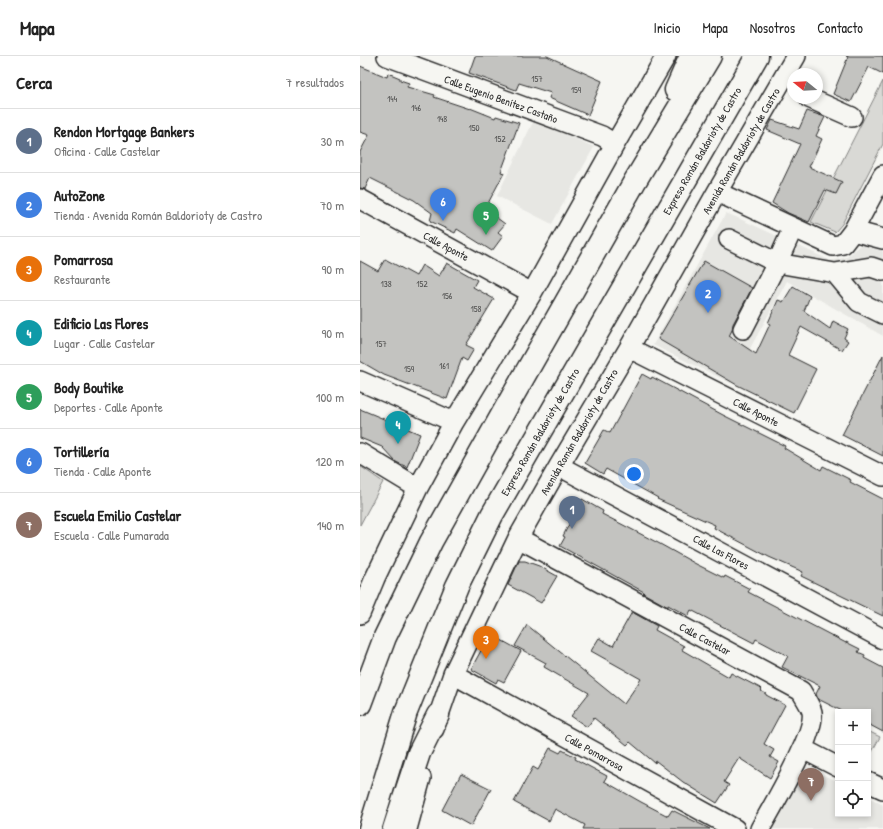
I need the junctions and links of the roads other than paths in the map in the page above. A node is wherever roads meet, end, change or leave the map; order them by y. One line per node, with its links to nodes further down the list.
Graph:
1 (387, 56): 10 (street, Calle Eugenio Benítez Castaño)
2 (666, 56): 10 (street)
3 (691, 56): 12 (highway)
4 (710, 56): 12 (highway)
5 (757, 56): 44 (highway, Expreso Román Baldorioty de Castro)
6 (796, 56): 7 (street, Avenida Román Baldorioty de Castro)
7 (786, 88): 13 (street, Avenida Román Baldorioty de Castro)
8 (823, 104): 9 (street)
9 (852, 117)
10 (615, 144): 22 (street)
11 (883, 175): 16 (street)
12 (635, 181): 33 (highway)
13 (717, 192): 15 (street); 25 (street, Avenida Román Baldorioty de Castro)
14 (360, 199): 22 (street, Calle Aponte)
15 (793, 228): 16 (street); 19 (street)
16 (853, 231): 18 (street)
17 (729, 239): 19 (street)
18 (883, 239)
19 (777, 263): 21 (street); 24 (street)
20 (883, 271): 21 (street)
21 (835, 273): 23 (street)
22 (532, 292): 27 (street)
23 (883, 314)
24 (743, 329)
25 (629, 348): 29 (street, Avenida Román Baldorioty de Castro); 30 (street, Calle Aponte)
26 (360, 381): 27 (street)
27 (454, 422): 31 (street)
28 (360, 454): 31 (street)
29 (559, 466): 32 (street, Avenida Román Baldorioty de Castro); 35 (street, Calle Las Flores)
30 (883, 476)
31 (418, 488): 34 (street)
32 (518, 538): 37 (street, Avenida Román Baldorioty de Castro); 40 (street, Calle Castelar)
33 (399, 608): 36 (highway); 38 (highway)
34 (360, 614)
35 (883, 639)
36 (360, 668)
37 (453, 674): 39 (street, Avenida Román Baldorioty de Castro); 47 (street, Calle Pomarrosa)
38 (360, 704)
39 (438, 715): 45 (highway); 46 (street, Avenida Román Baldorioty de Castro)
40 (802, 749): 41 (street); 48 (street, Calle Castelar)
41 (835, 766)
42 (871, 783): 43 (street)
43 (883, 789)
44 (370, 829)
45 (394, 829)
46 (407, 829)
47 (735, 829)
48 (760, 829)

